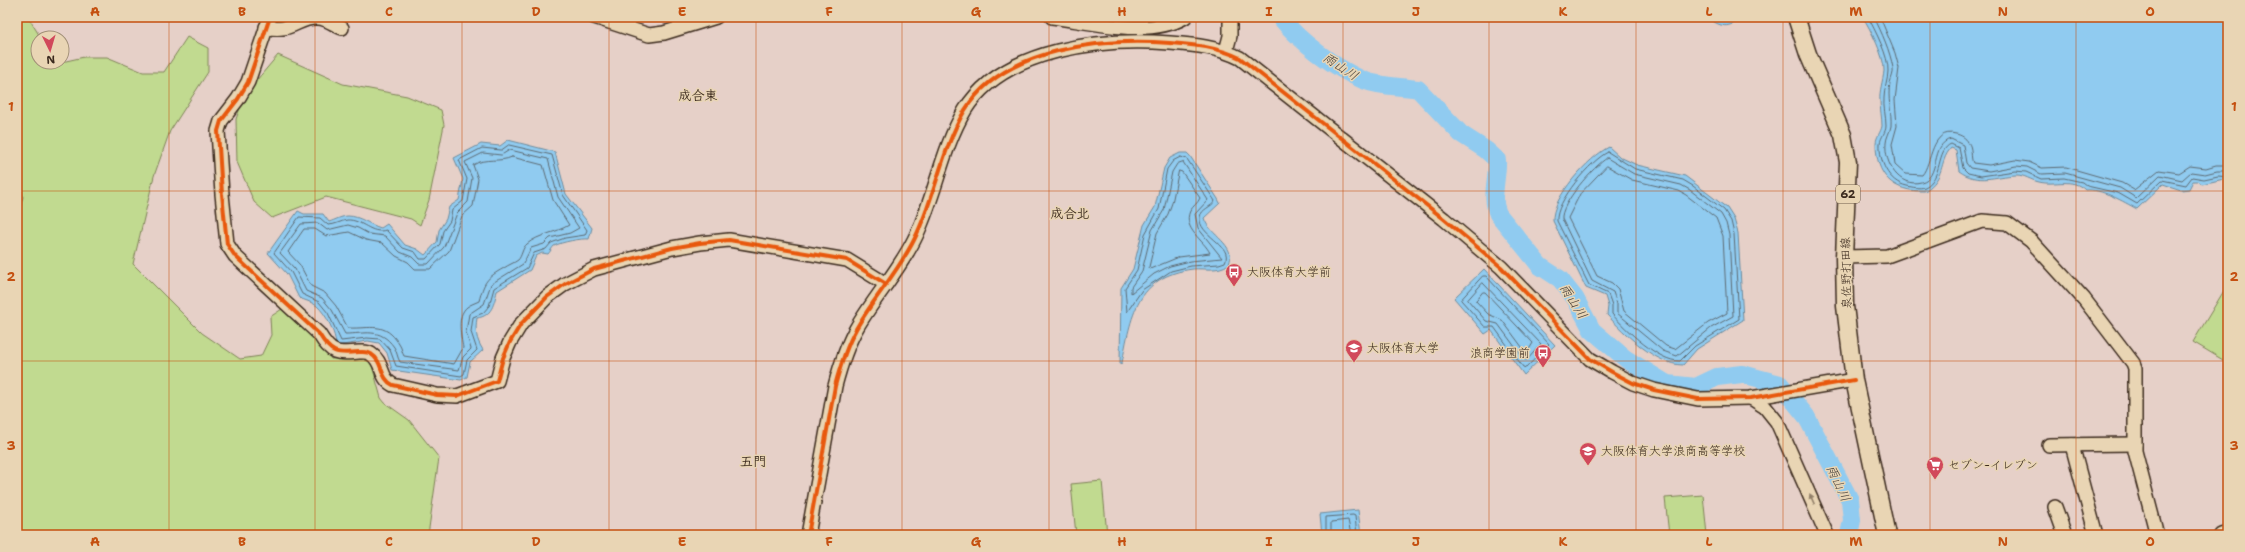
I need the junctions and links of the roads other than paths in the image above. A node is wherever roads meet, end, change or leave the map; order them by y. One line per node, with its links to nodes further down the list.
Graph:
1 (594, 17): 2 (street)
2 (716, 17)
3 (1052, 17): 4 (street)
4 (1185, 17)
5 (1230, 17): 9 (street)
6 (1796, 17): 10 (main road, 泉佐野打田線 / 62)
7 (268, 22): 8 (street); 11 (street)
8 (342, 28)
9 (1226, 51): 11 (street); 13 (street)
10 (1844, 257): 12 (main road, 泉佐野打田線 / 62); 14 (street)
11 (886, 284): 19 (street)
12 (1854, 380): 13 (street); 21 (main road, 泉佐野打田線 / 62)
13 (1751, 398): 20 (street, one-way to 13)
14 (2135, 444): 16 (street); 24 (street)
15 (2049, 445): 16 (street)
16 (2072, 446): 23 (street)
17 (2055, 507): 22 (street)
18 (2228, 533): 25 (street)
19 (808, 535)
20 (1828, 535)
21 (1888, 535)
22 (2065, 535)
23 (2096, 535)
24 (2157, 535)
25 (2221, 535)

